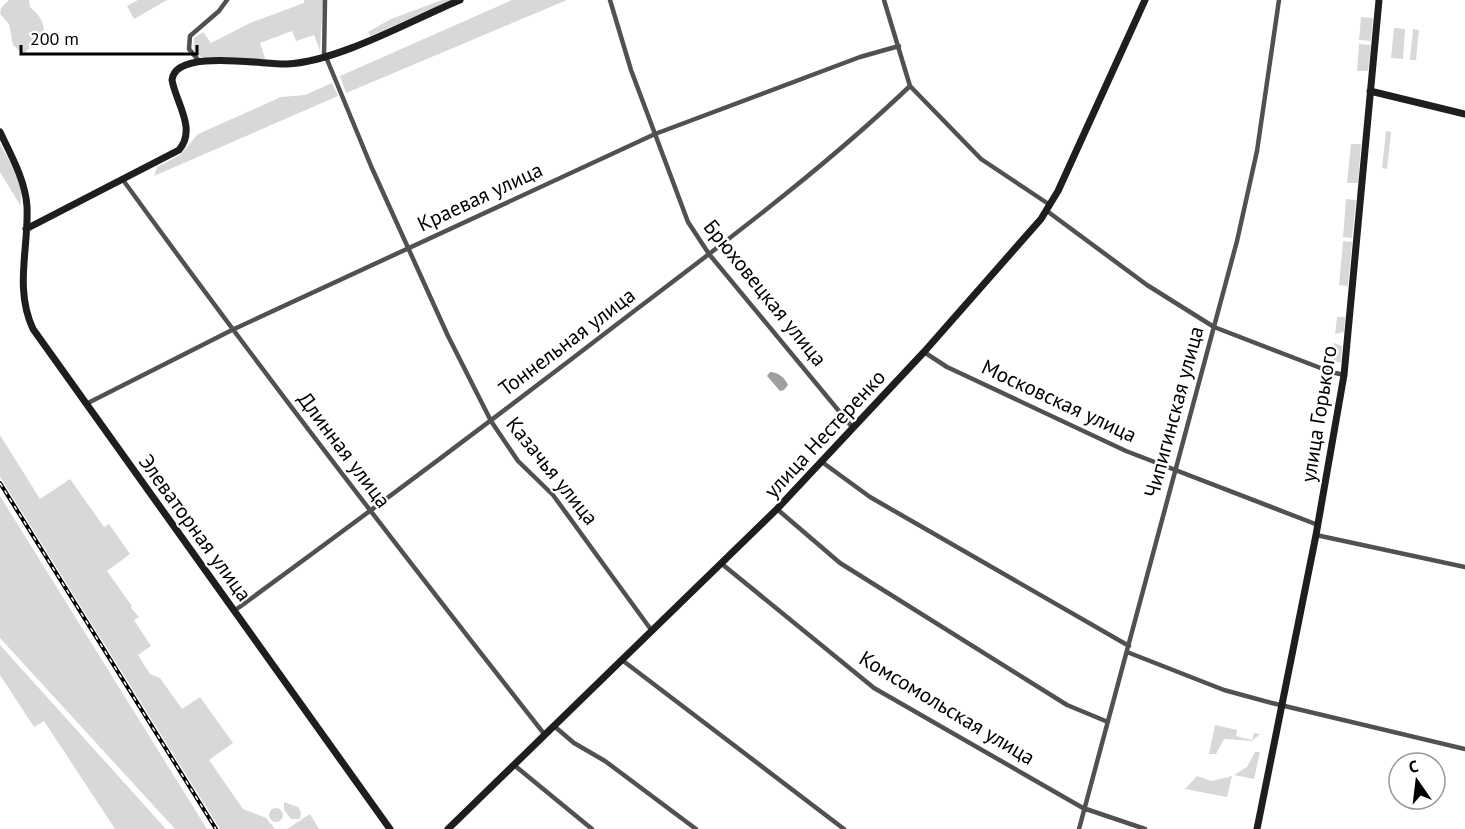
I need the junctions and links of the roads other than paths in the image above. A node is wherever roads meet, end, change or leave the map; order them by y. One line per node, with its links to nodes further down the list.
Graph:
1 (227, 0): 11 (street)
2 (325, 0): 10 (street)
3 (460, 0): 10 (street)
4 (610, 0): 16 (street, Брюховецкая улица)
5 (884, 0): 9 (street)
6 (1145, 0): 18 (street, улица Нестеренко)
7 (1279, 0): 22 (street, Чипигинская улица)
8 (1379, 0): 13 (street, улица Горького)
9 (899, 46): 12 (street); 16 (street, Краевая улица)
10 (325, 58): 11 (street); 20 (street, Казачья улица)
11 (199, 61): 17 (street)
12 (910, 86): 18 (street); 21 (street, Тоннельная улица)
13 (1370, 91): 14 (street); 25 (street, улица Горького)
14 (1465, 114)
15 (0, 132): 19 (street, Элеваторная улица)
16 (655, 134): 20 (street, Краевая улица); 21 (street, Брюховецкая улица)
17 (123, 180): 19 (street); 23 (street, Длинная улица)
18 (1048, 208): 22 (street); 24 (street, улица Нестеренко)
19 (26, 229): 26 (street, Элеваторная улица)
20 (408, 248): 23 (street, Краевая улица); 27 (street, Казачья улица)
21 (709, 254): 27 (street, Тоннельная улица); 28 (street, Брюховецкая улица)
22 (1214, 327): 25 (street); 30 (street, Чипигинская улица)
23 (232, 330): 26 (street, Краевая улица); 32 (street, Длинная улица)
24 (924, 352): 28 (street, улица Нестеренко); 30 (street, Московская улица)
25 (1344, 375): 33 (street, улица Горького)
26 (86, 404): 37 (street, Элеваторная улица)
27 (491, 421): 32 (street, Тоннельная улица); 38 (street, Казачья улица)
28 (853, 428): 29 (street, улица Нестеренко)
29 (822, 462): 31 (street, улица Нестеренко); 39 (street)
30 (1174, 471): 33 (street, Московская улица); 39 (street, Чипигинская улица)
31 (777, 509): 35 (street, улица Нестеренко); 42 (street)
32 (370, 512): 37 (street, Тоннельная улица); 44 (street, Длинная улица)
33 (1318, 525): 34 (street, улица Горького)
34 (1316, 535): 36 (street); 41 (street, улица Горького)
35 (722, 564): 38 (street, улица Нестеренко); 47 (street, Комсомольская улица)
36 (1465, 567)
37 (234, 611): 48 (street, Элеваторная улица)
38 (652, 631): 40 (street, улица Нестеренко)
39 (1128, 649): 41 (street); 42 (street, Чипигинская улица)
40 (622, 660): 43 (street, улица Нестеренко); 52 (street)
41 (1281, 706): 45 (street); 55 (street, улица Горького)
42 (1108, 722): 47 (street, Чипигинская улица)
43 (554, 726): 44 (street, улица Нестеренко); 51 (street)
44 (545, 735): 46 (street, улица Нестеренко)
45 (1465, 749)
46 (514, 765): 49 (street, улица Нестеренко); 50 (street)
47 (1083, 808): 53 (street, Чипигинская улица); 54 (street, Комсомольская улица)
48 (390, 829)
49 (448, 829)
50 (592, 829)
51 (696, 829)
52 (844, 829)
53 (1078, 829)
54 (1145, 829)
55 (1257, 829)

